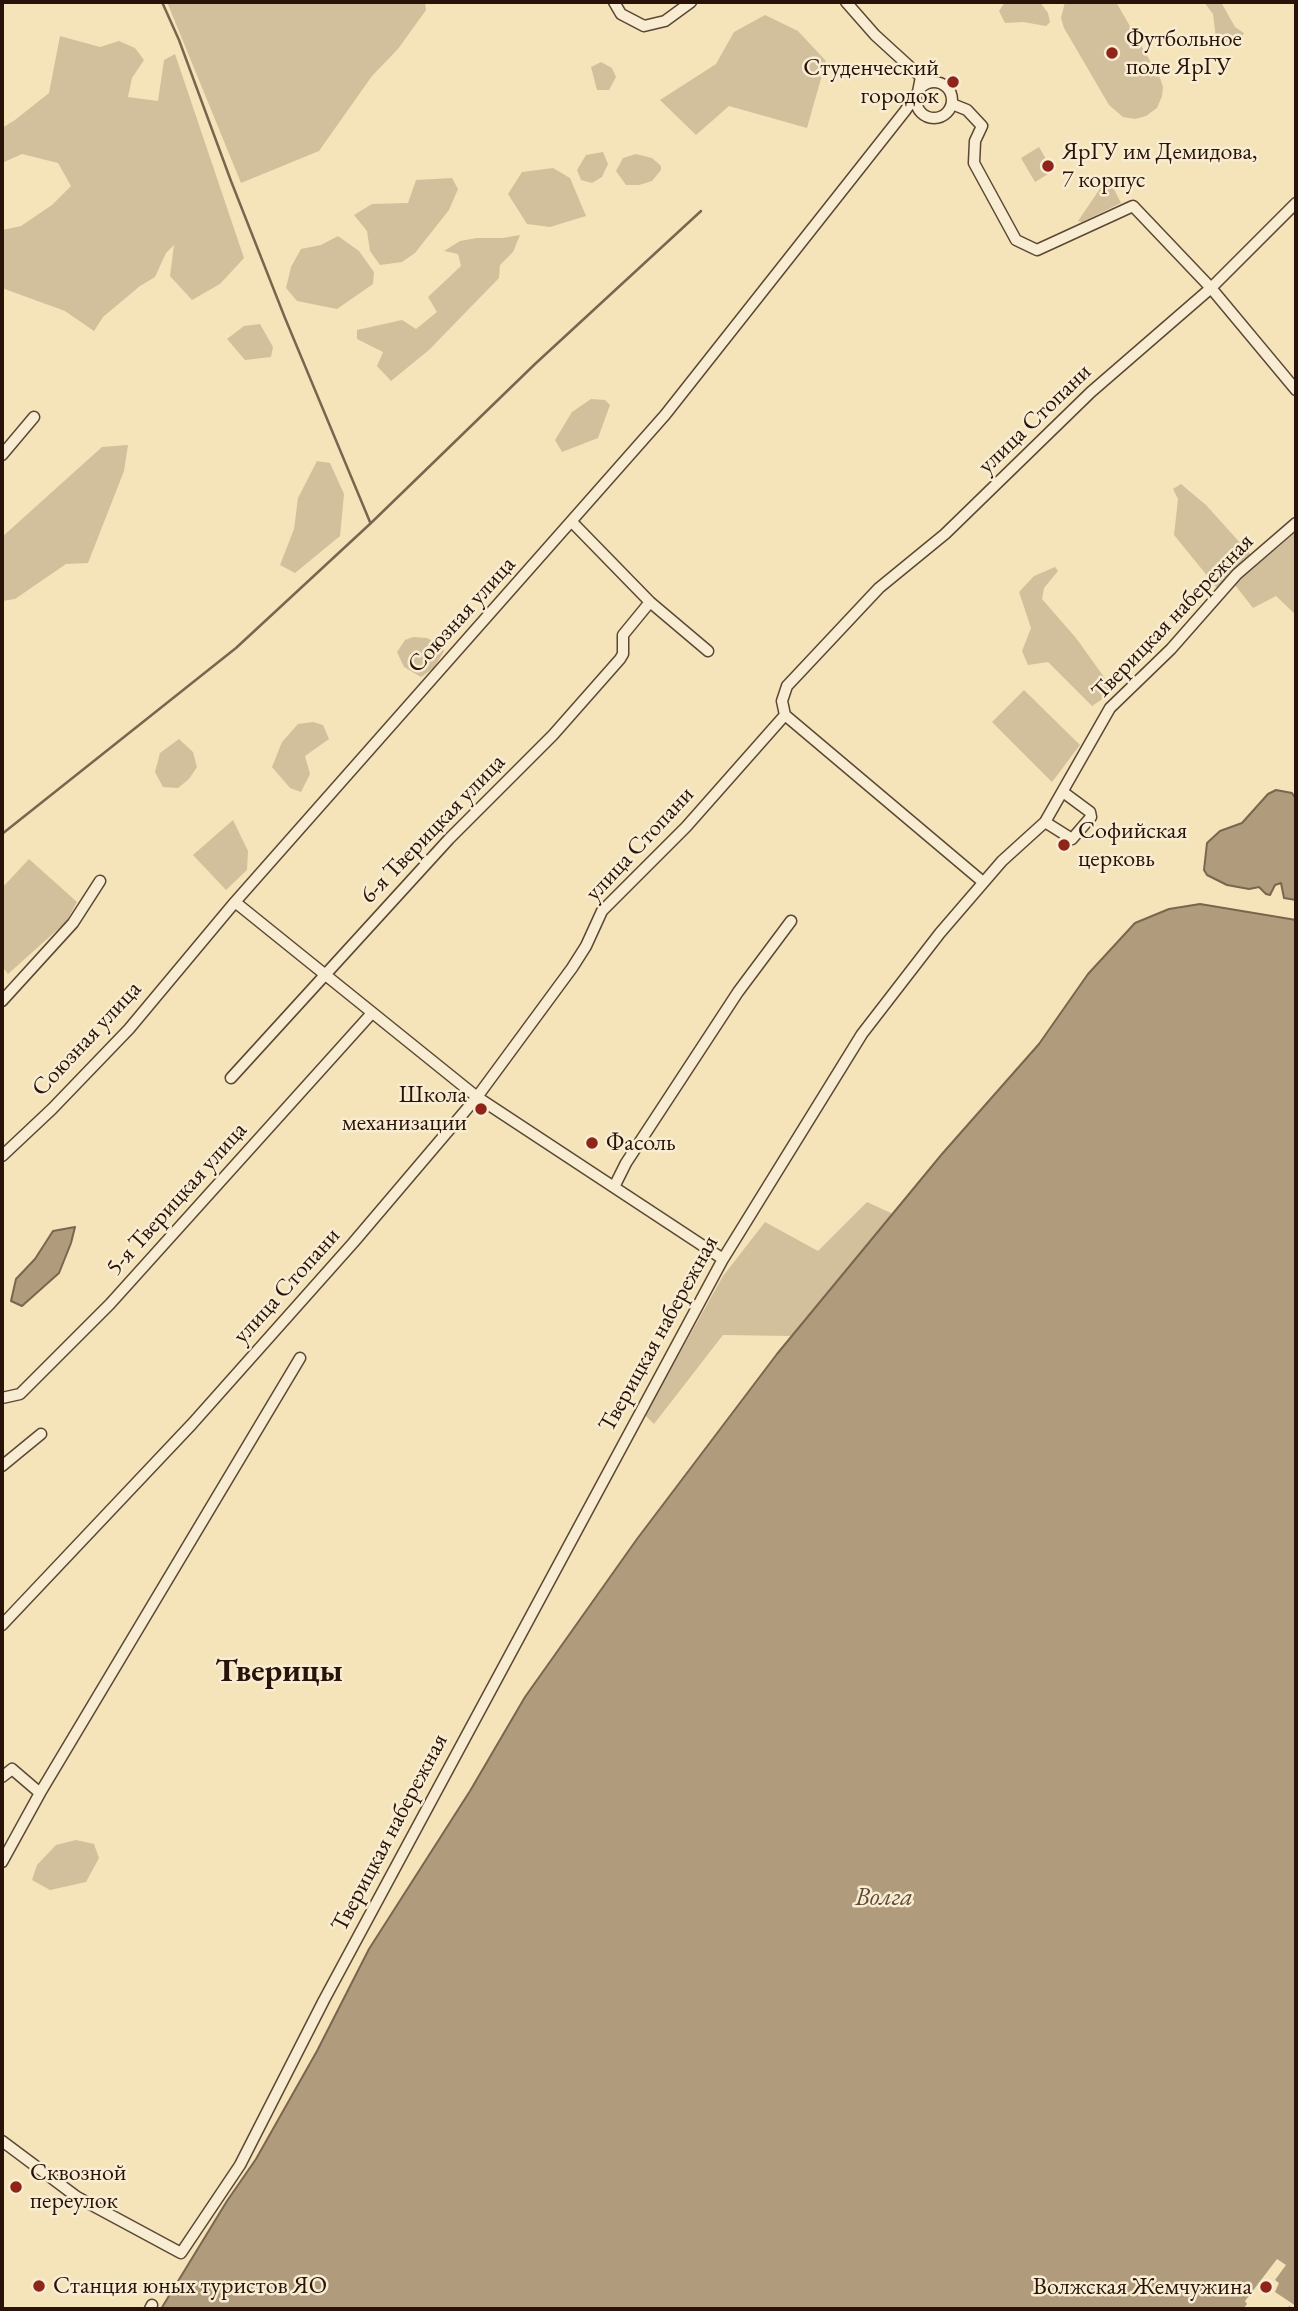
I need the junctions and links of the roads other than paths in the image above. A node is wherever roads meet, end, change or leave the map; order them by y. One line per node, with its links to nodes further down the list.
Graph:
1 (614, 2): 2 (street)
2 (691, 2)
3 (846, 2): 4 (street)
4 (926, 79): 5 (street, Союзная улица); 6 (street)
5 (918, 92): 6 (street); 12 (street, Союзная улица)
6 (952, 103): 8 (street)
7 (1296, 203): 8 (street, улица Стопани)
8 (1210, 288): 9 (street); 16 (street, улица Стопани)
9 (1296, 390)
10 (34, 416): 11 (street)
11 (2, 454)
12 (572, 522): 14 (street); 21 (street, Союзная улица)
13 (1296, 523): 17 (street, Тверицкая набережная)
14 (650, 602): 15 (street); 23 (street, 6-я Тверицкая улица)
15 (708, 652)
16 (785, 715): 20 (street); 27 (street, улица Стопани)
17 (1063, 792): 18 (street, Тверицкая набережная); 18 (street)
18 (1045, 822): 20 (street, Тверицкая набережная)
19 (100, 881): 24 (street)
20 (984, 882): 30 (street, Тверицкая набережная)
21 (235, 902): 23 (street); 28 (street, Союзная улица)
22 (791, 921): 29 (street)
23 (324, 975): 25 (street); 26 (street, 6-я Тверицкая улица)
24 (2, 1001)
25 (372, 1013): 27 (street); 32 (street, 5-я Тверицкая улица)
26 (231, 1079)
27 (477, 1097): 29 (street); 35 (street, улица Стопани)
28 (2, 1156)
29 (614, 1187): 30 (street)
30 (723, 1259): 39 (street, Тверицкая набережная)
31 (300, 1358): 37 (street)
32 (2, 1398)
33 (41, 1434): 34 (street)
34 (2, 1466)
35 (2, 1625)
36 (2, 1777): 37 (street)
37 (40, 1793): 38 (street)
38 (2, 1862)
39 (2, 2141)

